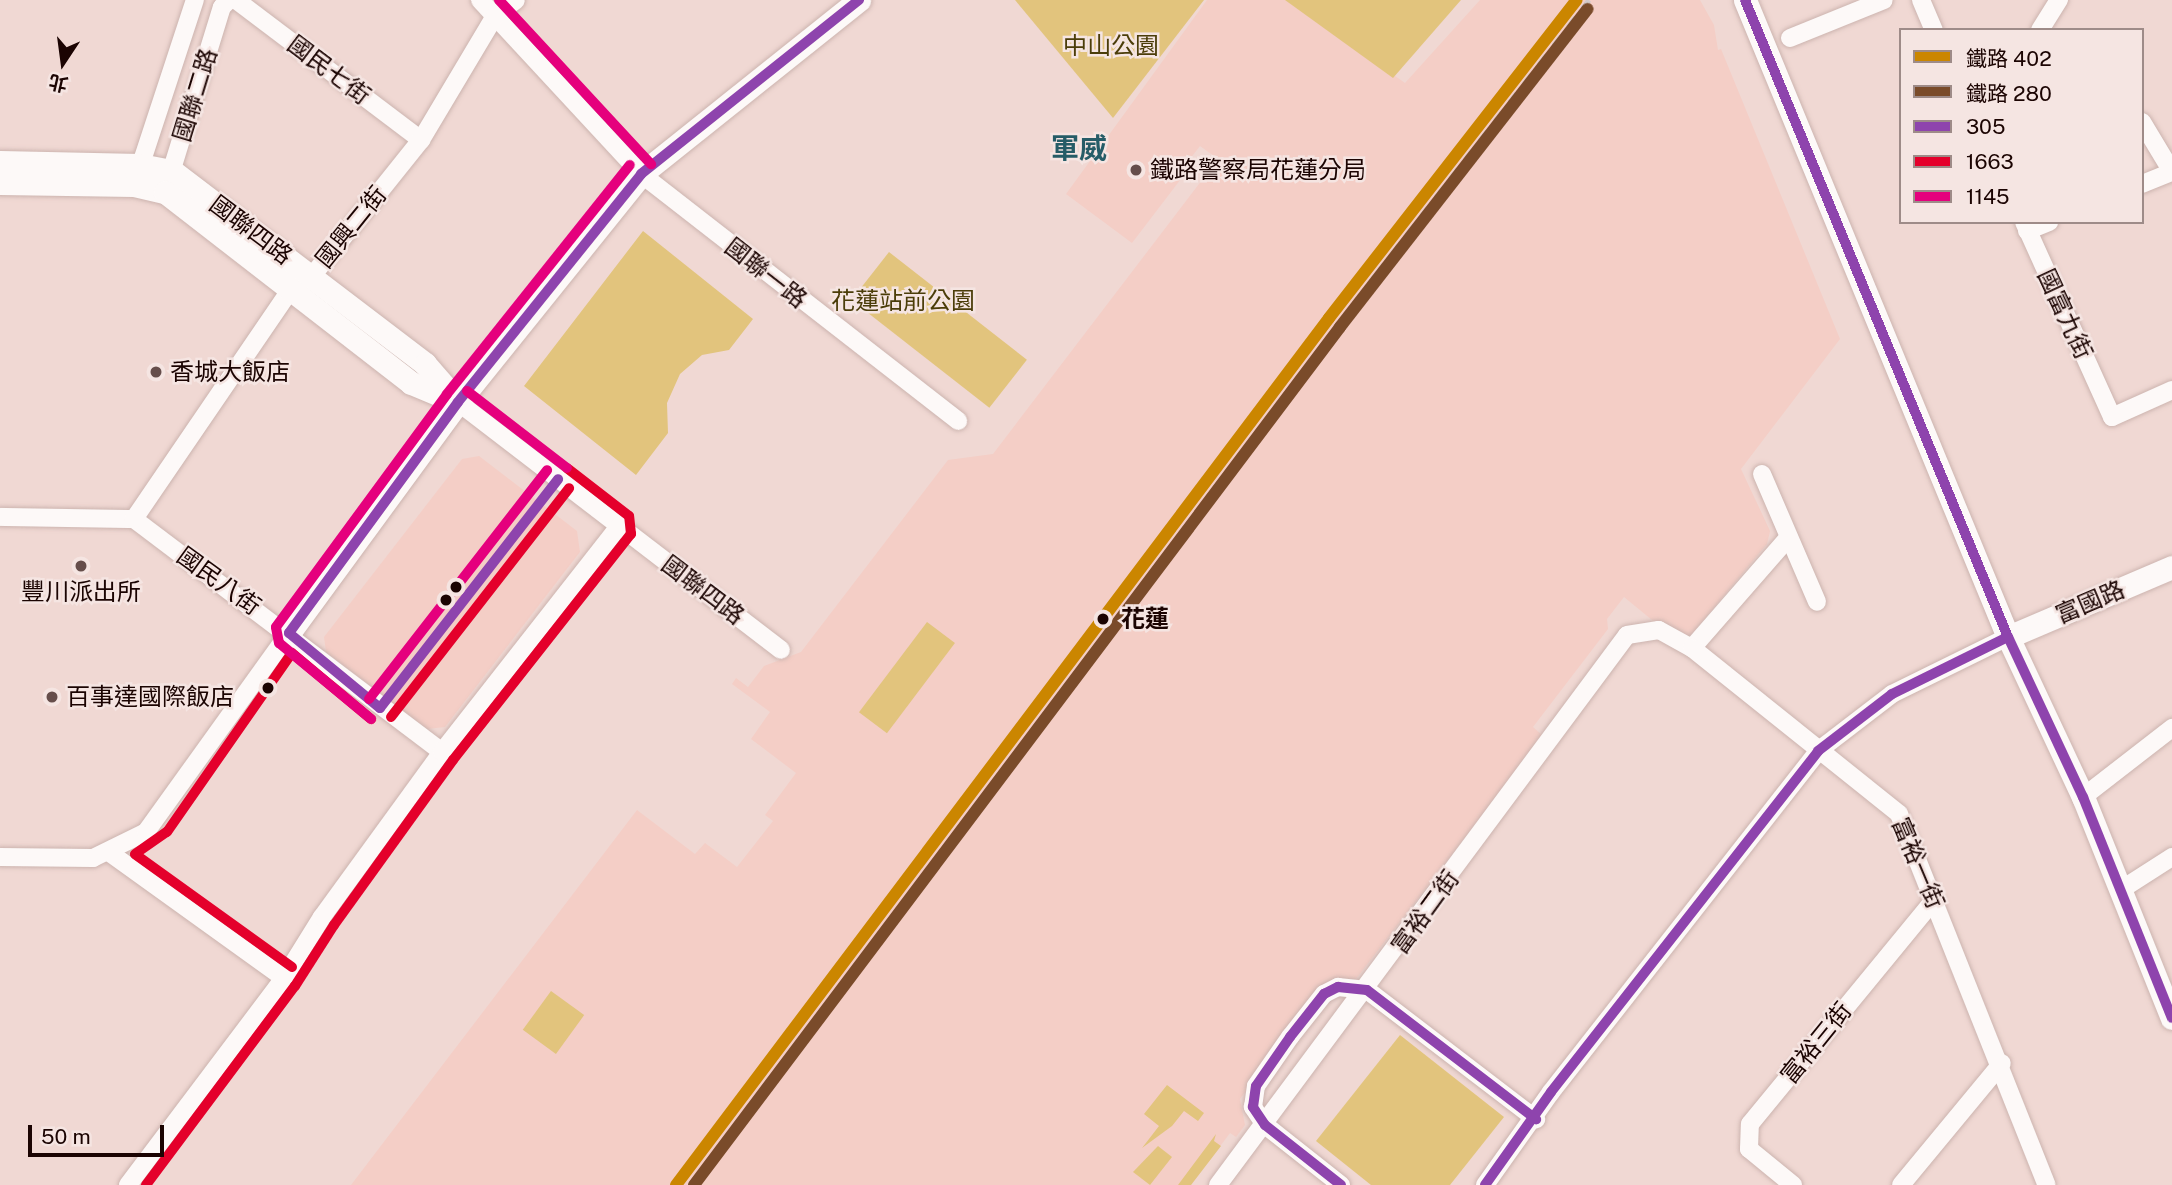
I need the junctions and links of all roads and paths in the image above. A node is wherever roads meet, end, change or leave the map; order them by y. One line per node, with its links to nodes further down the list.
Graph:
1 (194, 0): 20 (street, 國聯二路)
2 (229, 0): 21 (street, 國聯二路)
3 (236, 0): 16 (street, 國民七街)
4 (480, 0): 11 (street, 國聯一路)
5 (516, 0): 11 (street, 國興二街)
6 (859, 0): 19 (street)
7 (1745, 0): 39 (street)
8 (1884, 0): 14 (street)
9 (1921, 0): 12 (street)
10 (2059, 0): 13 (street)
11 (495, 16): 16 (street, 國興二街); 19 (street, 國聯一路)
12 (1933, 28)
13 (2041, 28)
14 (1790, 38)
15 (2144, 125): 18 (street)
16 (421, 140): 25 (street, 國興二街)
17 (0, 162): 20 (street, 國聯四路)
18 (2172, 172): 23 (street)
19 (641, 174): 28 (street); 29 (street, 國聯一路)
20 (137, 175): 21 (street, 國聯四路); 22 (street, 國聯四路)
21 (168, 182): 25 (street, 國聯四路); 26 (street, 國聯四路)
22 (0, 183)
23 (2144, 183)
24 (2025, 227): 27 (street, 國富九街)
25 (312, 276): 26 (street, 國興二街); 28 (street, 國聯四路)
26 (291, 289): 28 (street, 國聯四路); 32 (street, 國興二街)
27 (2172, 390)
28 (458, 402): 33 (street, 國聯四路); 37 (street)
29 (958, 421)
30 (1762, 474): 34 (street)
31 (0, 517): 32 (street)
32 (134, 519): 37 (street, 國民八街)
33 (619, 526): 41 (street, 國聯四路); 44 (street)
34 (1789, 537): 36 (street); 40 (street)
35 (2172, 567): 39 (street, 富國路)
36 (1817, 602)
37 (289, 633): 44 (street, 國民八街); 46 (street)
38 (1627, 635): 40 (street, 富裕一街); 52 (street, 富裕二街)
39 (2008, 636): 43 (street); 45 (street)
40 (1692, 648): 43 (street, 富裕一街)
41 (781, 650)
42 (2172, 729): 45 (street)
43 (1818, 751): 50 (street, 富裕一街); 55 (street)
44 (442, 752): 51 (street)
45 (2083, 797): 49 (street)
46 (110, 853): 47 (street); 51 (street)
47 (0, 857)
48 (2172, 857): 49 (street)
49 (2119, 891): 53 (street)
50 (1935, 900): 54 (street, 富裕一街); 61 (street, 富裕三街)
51 (284, 978): 57 (street)
52 (1367, 990): 55 (street); 56 (street, 富裕二街); 56 (street)
53 (2172, 1018)
54 (2002, 1063): 62 (street); 63 (street, 富裕一街)
55 (1536, 1119): 60 (street)
56 (1265, 1125): 58 (street, 富裕二街); 59 (street)
57 (128, 1185)
58 (1218, 1185)
59 (1341, 1185)
60 (1485, 1185)
61 (1793, 1185)
62 (1901, 1185)
63 (2047, 1185)

